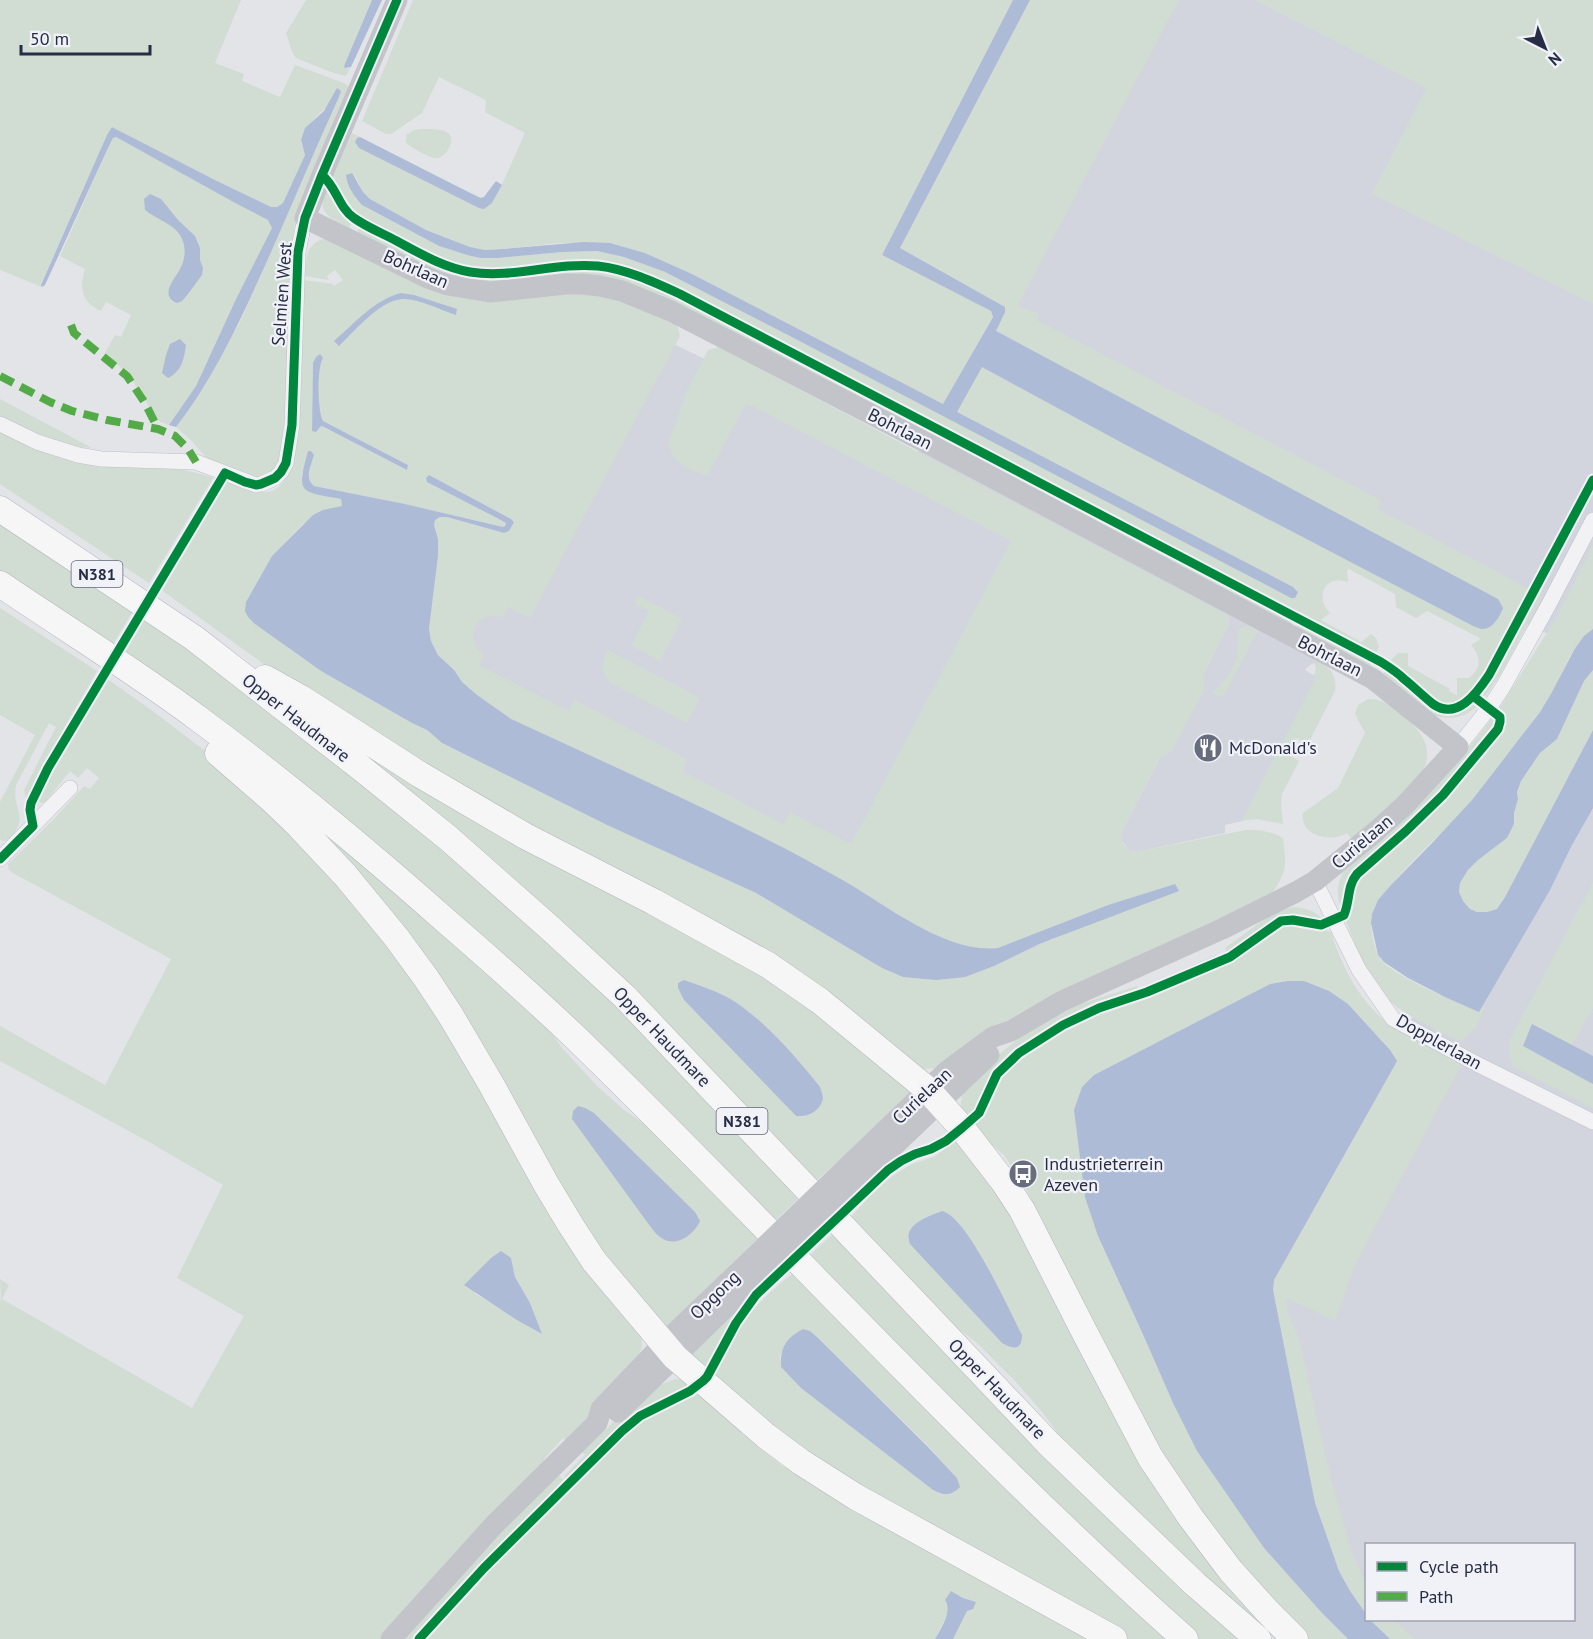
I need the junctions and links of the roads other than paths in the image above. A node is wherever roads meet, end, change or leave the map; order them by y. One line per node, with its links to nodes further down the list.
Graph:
1 (397, 0): 2 (main road, Selmien West)
2 (305, 218): 3 (street, Selmien West); 9 (main road, Bohrlaan)
3 (0, 424)
4 (0, 509): 7 (highway, Opper Haudmare / N381)
5 (1593, 520): 9 (street, Curielaan)
6 (0, 584): 8 (highway)
7 (194, 638): 13 (highway, N381); 20 (highway, Opper Haudmare / N381)
8 (140, 678): 16 (highway); 19 (highway)
9 (1458, 747): 12 (main road, Curielaan)
10 (70, 788): 11 (street)
11 (0, 859)
12 (1315, 881): 13 (main road, Curielaan); 14 (street, Dopplerlaan)
13 (933, 1095): 15 (main road, Curielaan); 21 (highway, N381)
14 (1593, 1122)
15 (847, 1179): 16 (main road, Opgong, bridge)
16 (669, 1350): 17 (main road, Opgong); 18 (highway)
17 (391, 1639)
18 (1114, 1639)
19 (1185, 1639)
20 (1258, 1639)
21 (1295, 1639)

